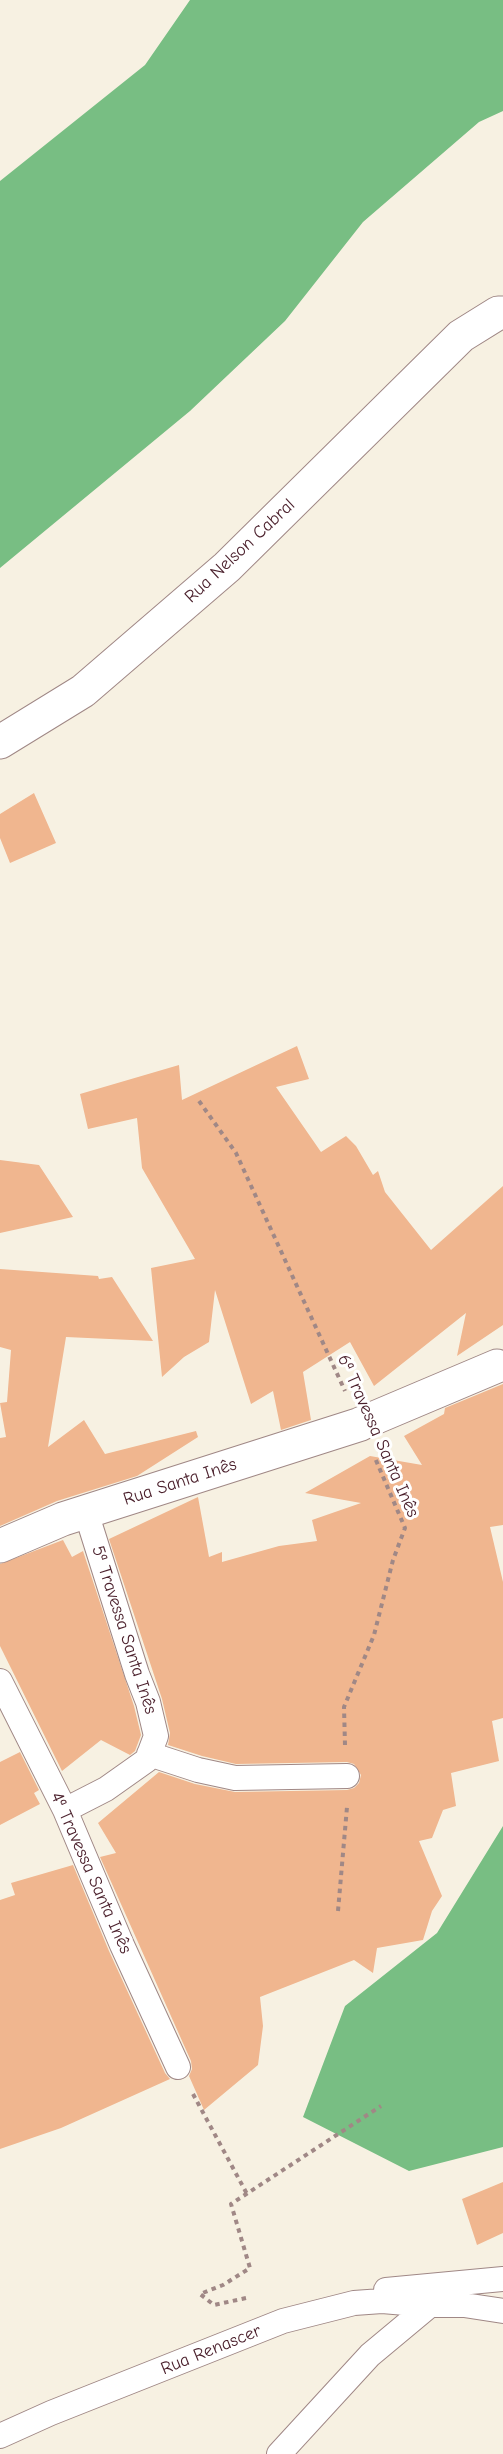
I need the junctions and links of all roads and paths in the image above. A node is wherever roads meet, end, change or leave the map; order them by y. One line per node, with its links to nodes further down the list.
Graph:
1 (503, 313): 2 (street, Rua Nelson Cabral)
2 (0, 742)
3 (199, 1101): 5 (path, 6ª Travessa Santa Inês)
4 (500, 1366): 5 (street, Rua Santa Inês)
5 (361, 1424): 6 (street, Rua Santa Inês); 10 (path, 6ª Travessa Santa Inês)
6 (86, 1512): 7 (street, Rua Santa Inês); 9 (lane, 5ª Travessa Santa Inês)
7 (0, 1546)
8 (0, 1680): 11 (lane, 4ª Travessa Santa Inês)
9 (149, 1754): 10 (lane); 11 (lane)
10 (347, 1776): 12 (path, 6ª Travessa Santa Inês)
11 (65, 1810): 13 (lane, 4ª Travessa Santa Inês)
12 (338, 1911)
13 (178, 2067): 15 (path)
14 (381, 2106): 15 (path)
15 (247, 2194): 17 (path)
16 (503, 2279): 20 (lane)
17 (256, 2296)
18 (430, 2305): 19 (lane, Rua Renascer); 20 (lane, Rua Renascer); 22 (lane)
19 (503, 2311)
20 (304, 2315): 21 (lane, Rua Renascer)
21 (0, 2436)
22 (279, 2454)

